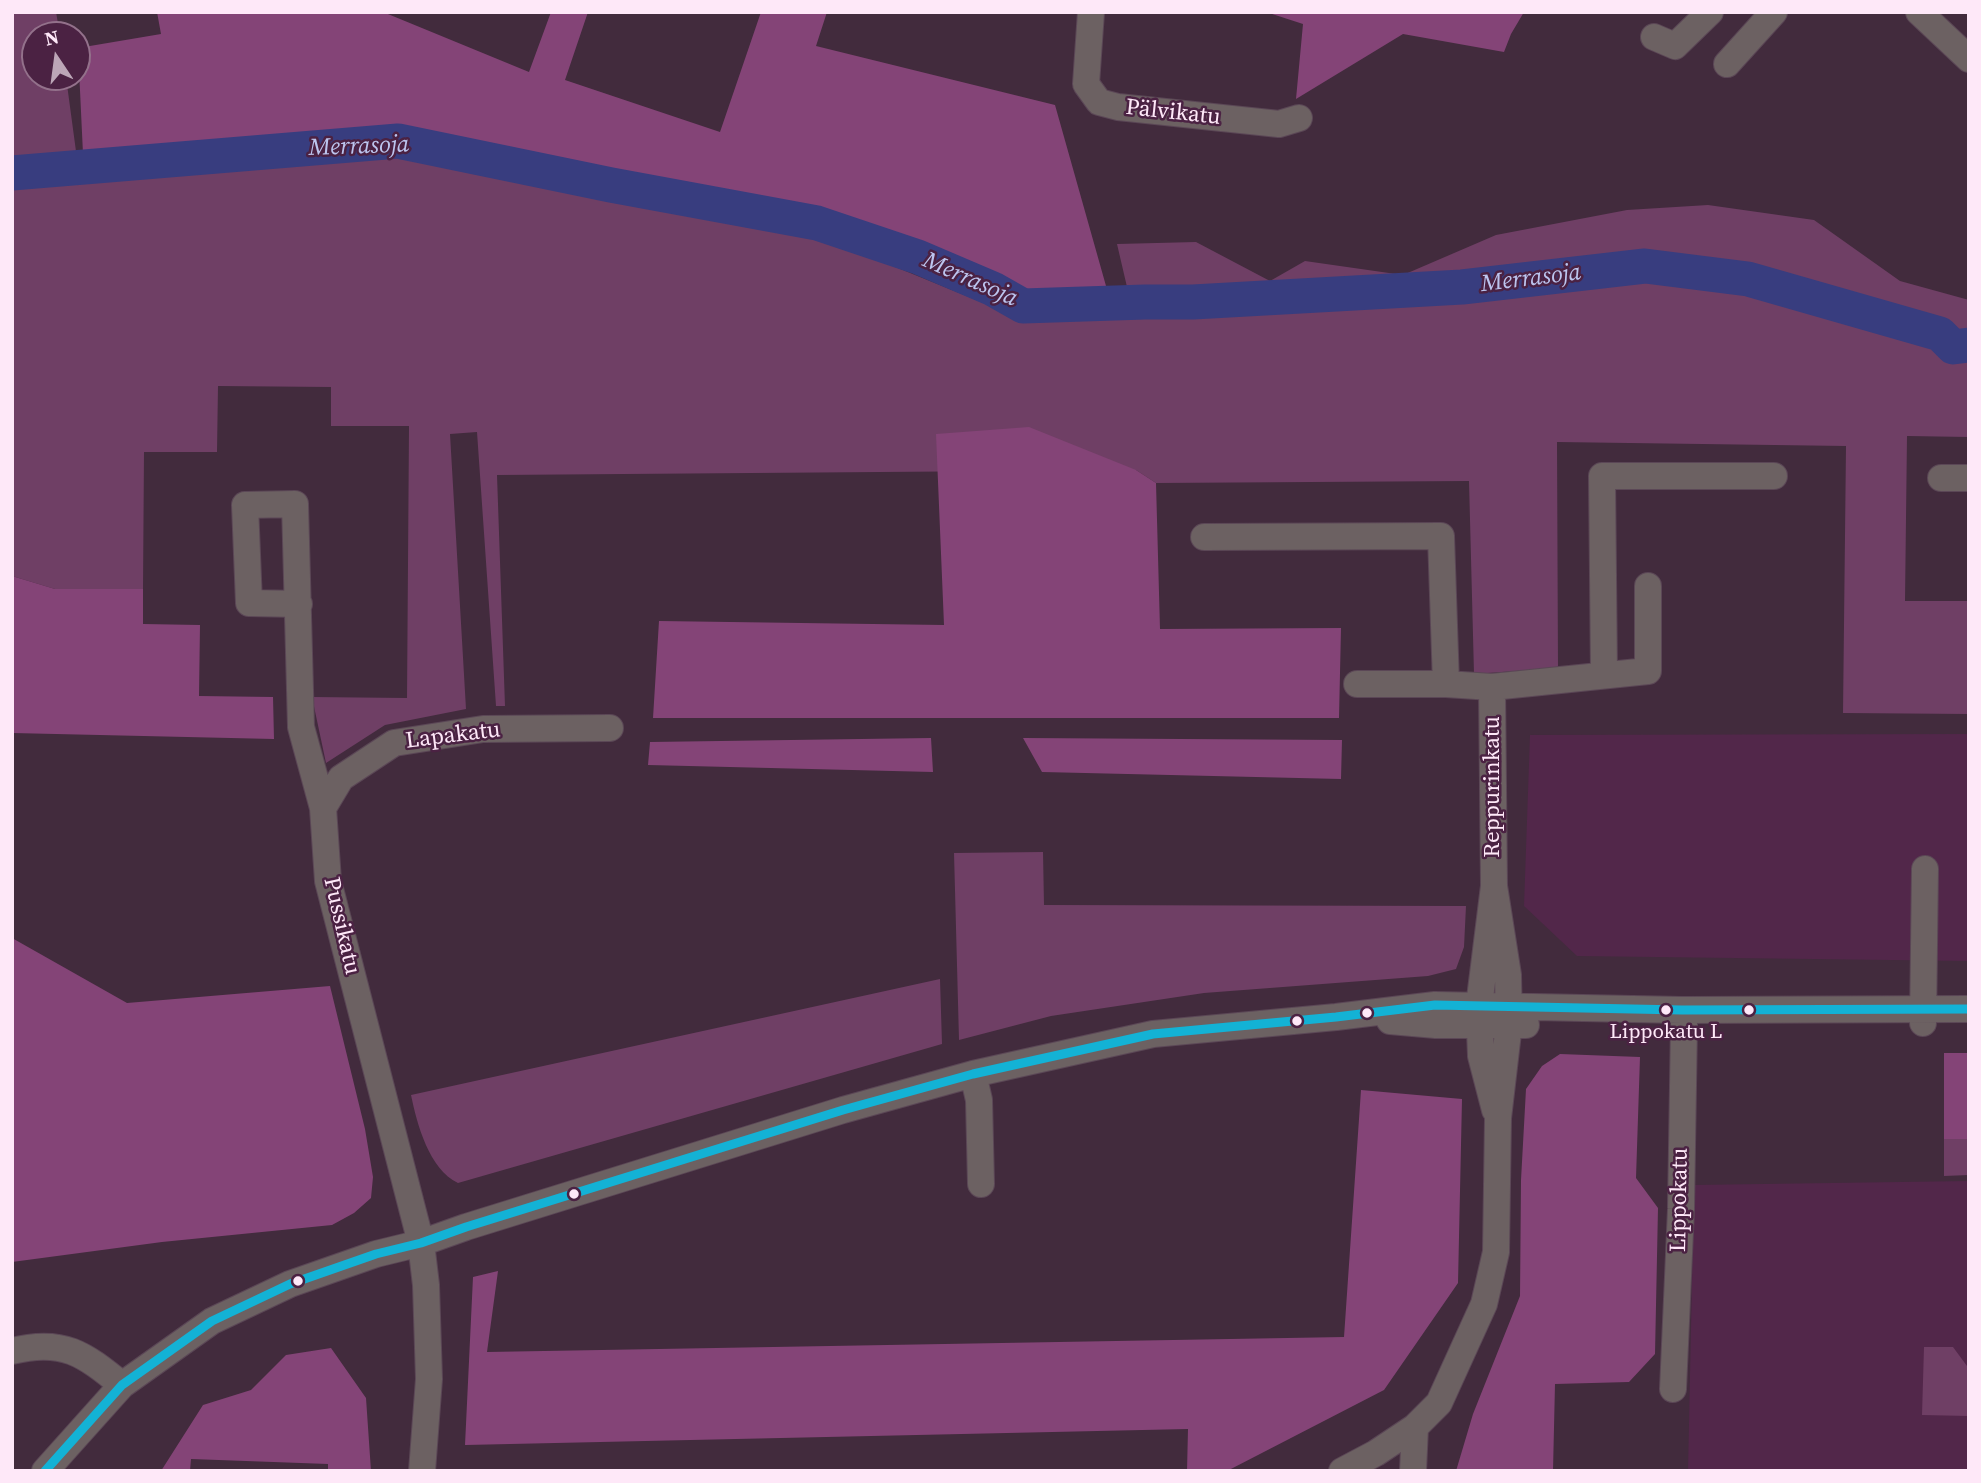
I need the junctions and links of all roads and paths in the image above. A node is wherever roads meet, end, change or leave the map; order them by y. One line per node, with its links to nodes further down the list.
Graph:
1 (1091, 12): 8 (street, Pälvikatu)
2 (1710, 12): 5 (street)
3 (1774, 12): 7 (street)
4 (1919, 12): 6 (street)
5 (1654, 37)
6 (1969, 59)
7 (1727, 64)
8 (1299, 118)
9 (1774, 476): 15 (street)
10 (1941, 478): 11 (street)
11 (1969, 478)
12 (1203, 537): 17 (street)
13 (1648, 586): 15 (street)
14 (299, 604): 20 (street, Pussikatu)
15 (1604, 675): 18 (street)
16 (1357, 684): 17 (street)
17 (1446, 684): 18 (street)
18 (1492, 687): 22 (street, Reppurinkatu)
19 (610, 727): 20 (street, Lapakatu)
20 (323, 808): 32 (street, Pussikatu)
21 (1925, 869): 26 (street)
22 (1494, 886): 24 (street, Reppurinkatu); 25 (street, Reppurinkatu)
23 (1969, 1009): 26 (street)
24 (1479, 1015): 25 (street); 29 (street); 30 (street, Reppurinkatu)
25 (1509, 1015): 27 (street); 30 (street, Reppurinkatu)
26 (1923, 1016): 27 (street); 28 (street)
27 (1683, 1017): 35 (street, Lippokatu)
28 (1969, 1023)
29 (973, 1074): 31 (street); 32 (street)
30 (1498, 1118): 36 (street)
31 (981, 1184)
32 (421, 1243): 34 (street); 38 (street, Pussikatu)
33 (12, 1351): 34 (street)
34 (122, 1385): 37 (street)
35 (1673, 1390)
36 (1416, 1427): 39 (street); 40 (street)
37 (45, 1471)
38 (422, 1471)
39 (1342, 1471)
40 (1413, 1471)

